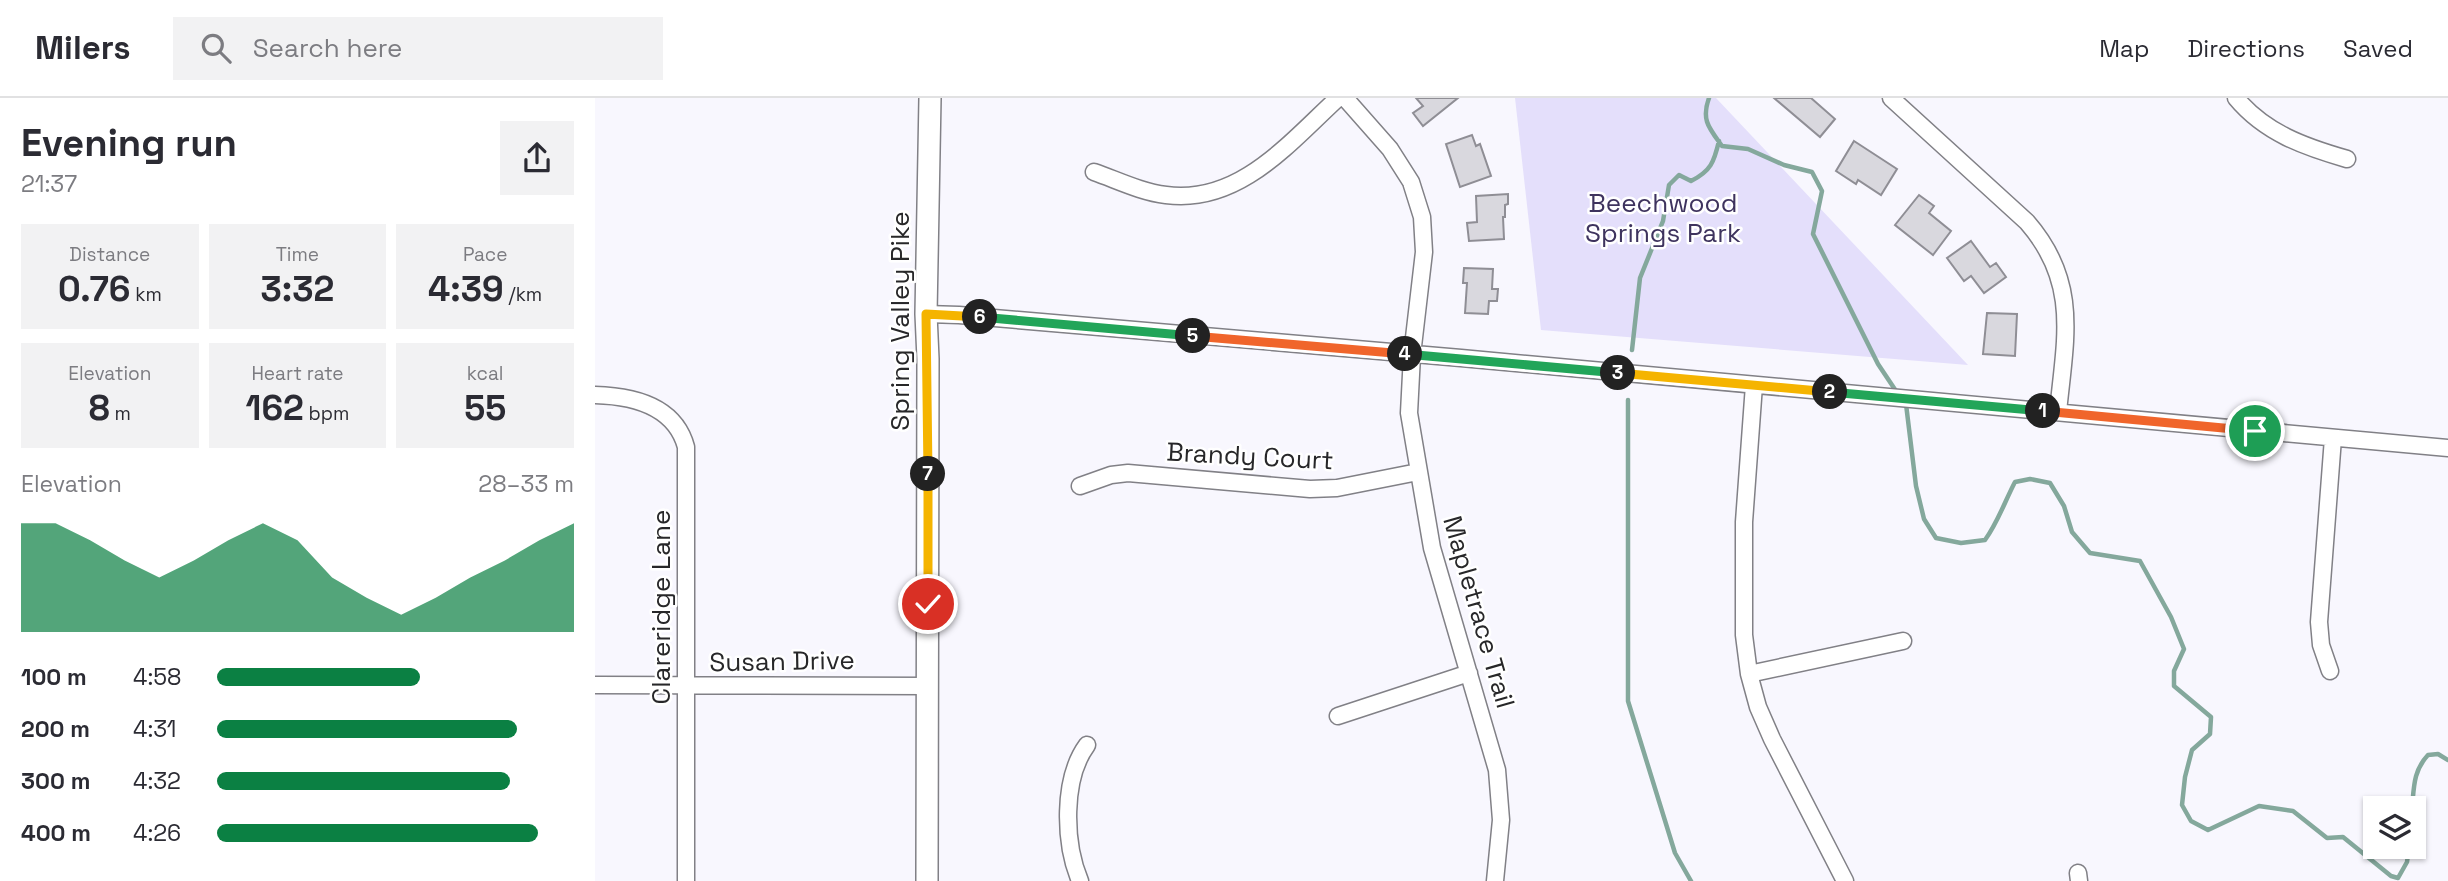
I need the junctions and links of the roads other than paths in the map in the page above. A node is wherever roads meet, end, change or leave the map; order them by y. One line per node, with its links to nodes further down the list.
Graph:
1 (930, 98): 8 (street, Spring Valley Pike)
2 (1338, 98): 7 (street)
3 (1345, 98): 9 (street, Mapletrace Trail)
4 (1891, 98): 12 (street)
5 (2236, 98): 6 (street)
6 (2347, 159)
7 (1094, 172)
8 (926, 314): 9 (street); 22 (street, Spring Valley Pike)
9 (1412, 355): 10 (street); 15 (street, Mapletrace Trail)
10 (1754, 385): 12 (street); 20 (street)
11 (595, 395): 23 (street, Clareridge Lane)
12 (2058, 412): 13 (street)
13 (2333, 438): 14 (street); 18 (street)
14 (2448, 448)
15 (1418, 472): 16 (street, Brandy Court); 19 (street, Mapletrace Trail)
16 (1080, 485)
17 (1903, 641): 20 (street)
18 (2330, 671)
19 (1469, 673): 24 (street); 29 (street, Mapletrace Trail)
20 (1749, 674): 30 (street)
21 (595, 685): 23 (street, Susan Drive)
22 (927, 685): 23 (street, Susan Drive); 27 (street, Spring Valley Pike)
23 (686, 686): 26 (street, Clareridge Lane)
24 (1338, 716)
25 (1087, 745): 28 (street)
26 (686, 881)
27 (927, 881)
28 (1080, 881)
29 (1495, 881)
30 (1845, 881)

